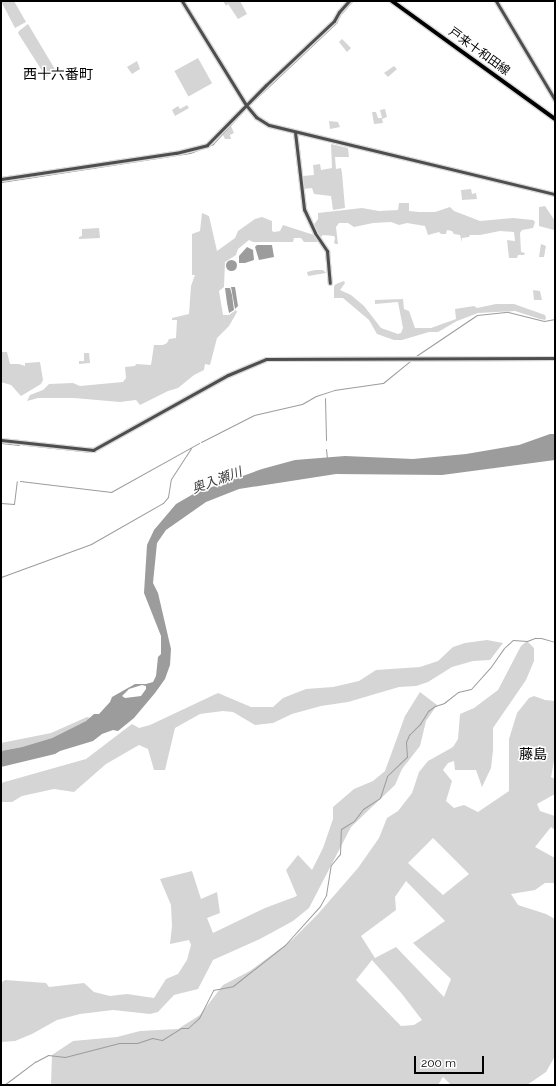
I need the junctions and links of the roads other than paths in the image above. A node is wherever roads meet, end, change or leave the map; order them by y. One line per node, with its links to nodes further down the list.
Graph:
1 (182, 1): 6 (street)
2 (349, 1): 6 (street)
3 (392, 1): 7 (main road, 戸来十和田線)
4 (496, 1): 5 (street)
5 (555, 100)
6 (246, 105): 8 (street); 9 (street)
7 (555, 119)
8 (295, 132): 10 (street); 11 (street)
9 (1, 179)
10 (555, 194)
11 (330, 283)
12 (555, 358): 13 (street)
13 (1, 440)

